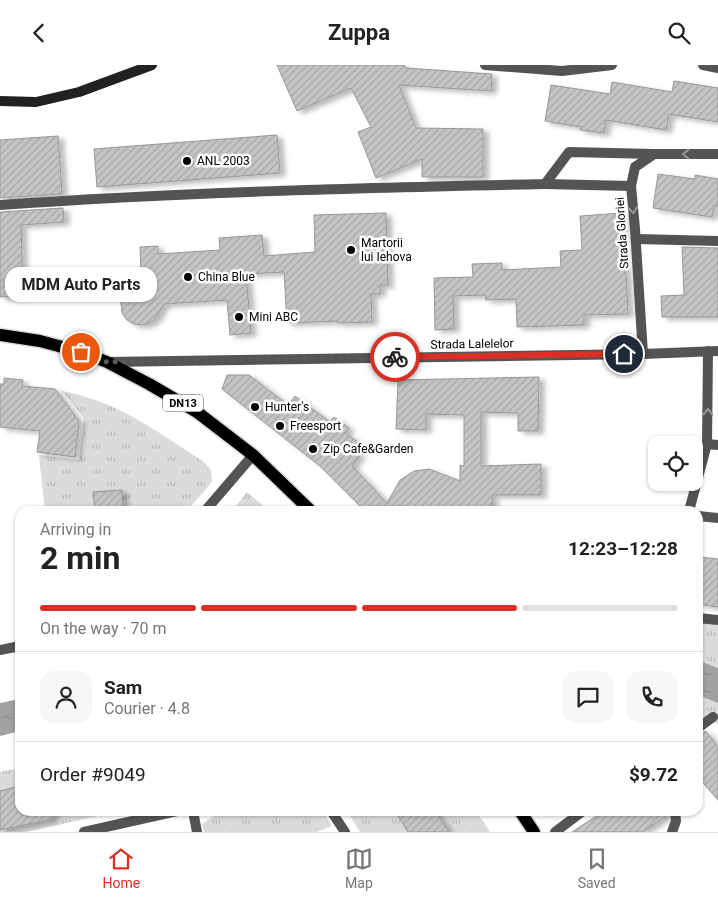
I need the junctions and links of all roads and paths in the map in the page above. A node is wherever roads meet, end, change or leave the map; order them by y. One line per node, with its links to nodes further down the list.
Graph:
1 (152, 65): 6 (street)
2 (485, 65): 3 (street)
3 (612, 65)
4 (703, 65): 5 (street)
5 (718, 68)
6 (0, 101)
7 (654, 154): 8 (street, one-way to 7); 9 (street); 10 (street, Strada Gloriei)
8 (718, 154)
9 (545, 185): 10 (street); 11 (street)
10 (631, 186): 12 (street, Strada Gloriei, one-way to 12)
11 (0, 205)
12 (636, 239): 13 (street); 16 (street, Strada Gloriei)
13 (718, 241)
14 (0, 335): 17 (main road, DN13)
15 (713, 351): 16 (street, Strada Lalelelor); 18 (street, one-way to 15)
16 (643, 354): 17 (street, Strada Lalelelor)
17 (107, 362): 20 (main road, DN13)
18 (707, 444): 19 (street); 23 (street)
19 (718, 445)
20 (253, 455): 21 (street); 22 (main road, DN13)
21 (209, 506)
22 (306, 506)
23 (690, 506)
24 (703, 516): 25 (street)
25 (718, 518)
26 (703, 618): 27 (street)
27 (718, 620)
28 (15, 647): 29 (street)
29 (0, 650)
30 (713, 717): 31 (street)
31 (703, 724)
32 (161, 816): 38 (street)
33 (194, 816): 40 (street)
34 (334, 816): 41 (street)
35 (523, 816): 42 (main road)
36 (576, 816): 43 (street)
37 (676, 816): 44 (street)
38 (126, 827): 39 (street)
39 (84, 832)
40 (198, 832)
41 (345, 832)
42 (534, 832)
43 (555, 832)
44 (672, 832)

